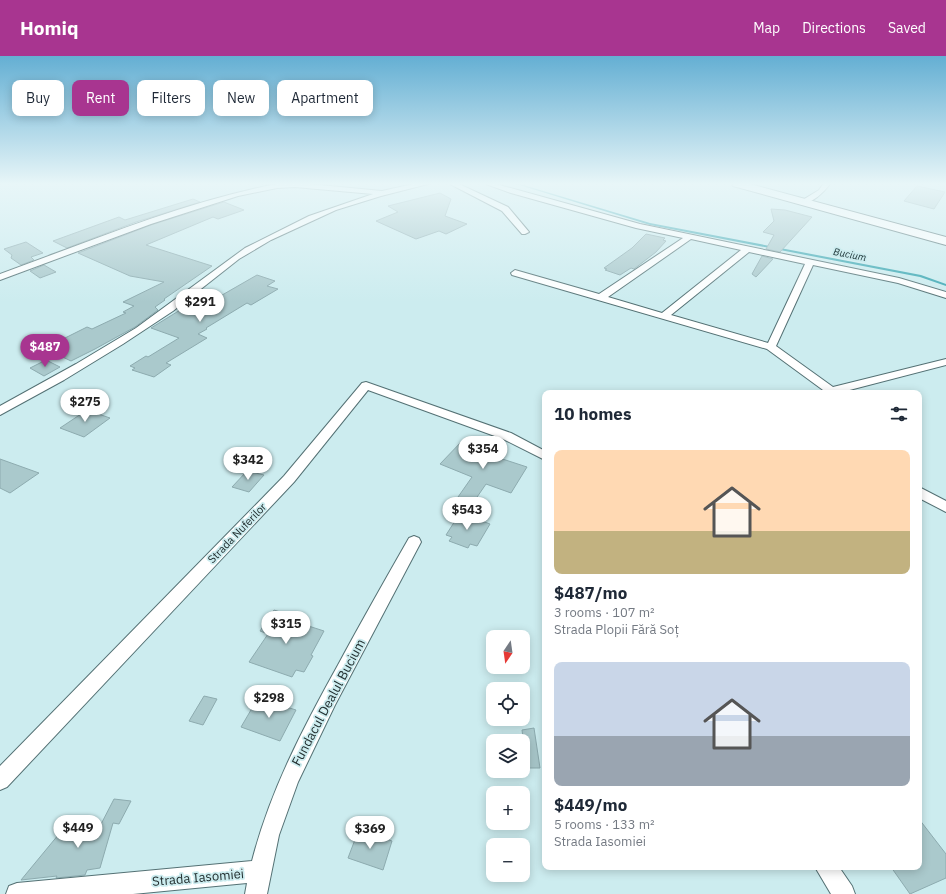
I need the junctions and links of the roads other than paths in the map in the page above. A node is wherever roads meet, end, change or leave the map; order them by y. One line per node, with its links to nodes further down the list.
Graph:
1 (145, 223): 14 (street)
2 (300, 223): 22 (street)
3 (518, 223): 7 (street)
4 (625, 223): 8 (street)
5 (883, 223): 10 (main road)
6 (892, 223): 9 (main road)
7 (526, 232)
8 (689, 237): 11 (street); 16 (street)
9 (946, 237)
10 (946, 241)
11 (747, 249): 12 (street); 17 (street)
12 (810, 263): 15 (street); 18 (street)
13 (515, 273): 16 (street)
14 (0, 277)
15 (946, 295)
16 (600, 298): 17 (street)
17 (664, 316): 18 (street)
18 (772, 347): 20 (street)
19 (946, 362): 21 (street)
20 (826, 390)
21 (836, 390)
22 (0, 411)
23 (542, 454): 27 (street, Strada Nuferilor)
24 (922, 494): 25 (street)
25 (946, 507)
26 (414, 542): 29 (street, Fundacul Dealul Bucium)
27 (0, 780)
28 (828, 870): 32 (street)
29 (259, 871): 30 (street, Strada Iasomiei); 31 (street, Fundacul Dealul Bucium)
30 (17, 894)
31 (256, 894)
32 (844, 894)

